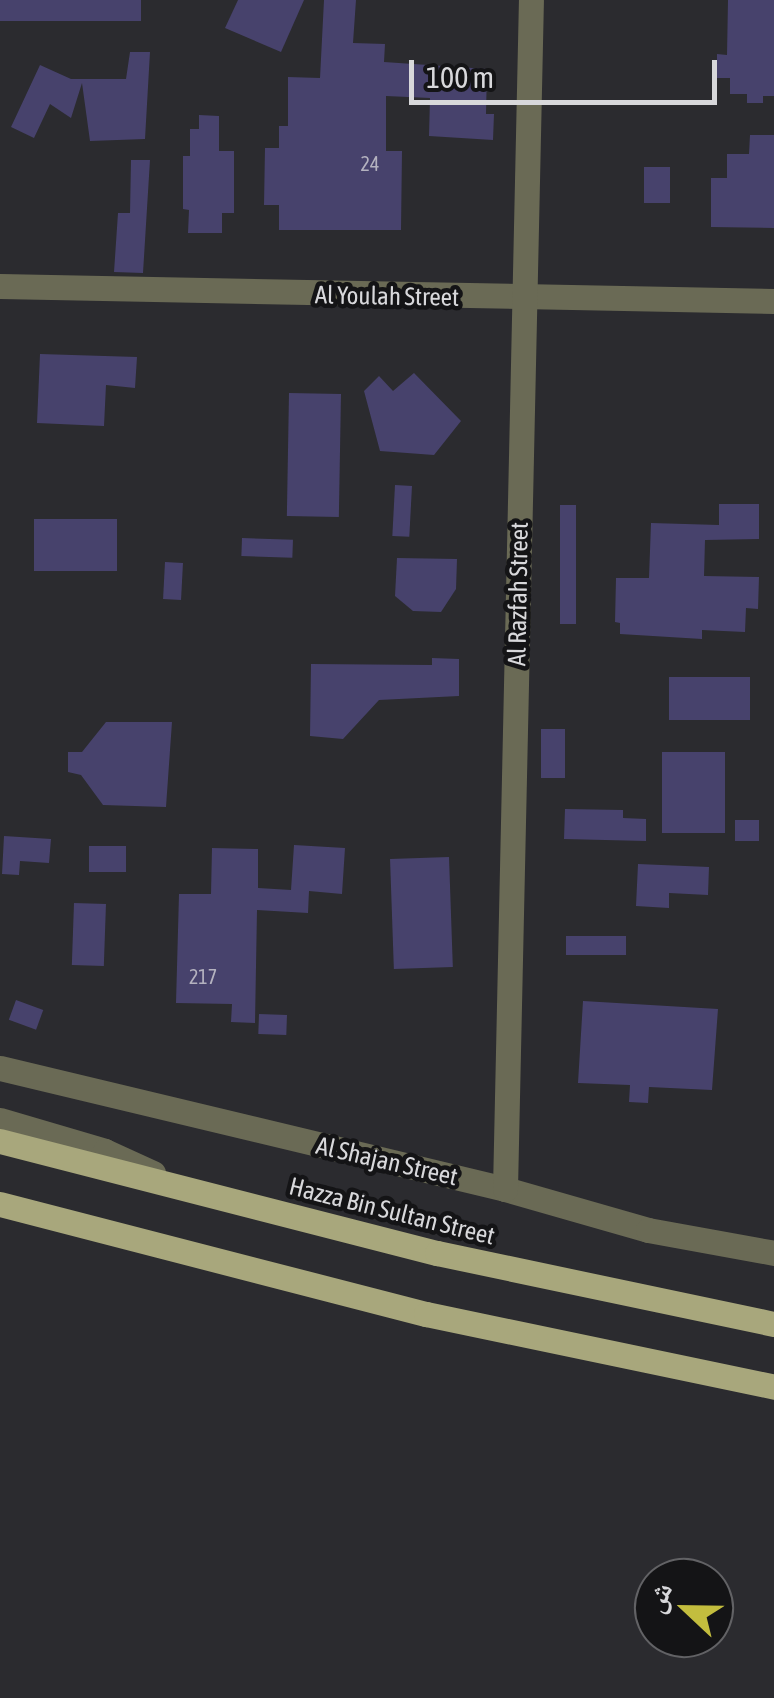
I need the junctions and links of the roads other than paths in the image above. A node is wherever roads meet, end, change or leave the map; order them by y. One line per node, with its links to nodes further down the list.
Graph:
1 (531, 0): 3 (street, Al Razfah Street)
2 (0, 286): 3 (street, Al Youlah Street)
3 (525, 298): 4 (street, Al Youlah Street); 8 (street, Al Razfah Street)
4 (774, 301)
5 (0, 1068): 8 (street, Al Shajan Street)
6 (0, 1120): 9 (street)
7 (0, 1141): 9 (main road, Hazza Bin Sultan Street)
8 (505, 1189): 11 (street, Al Shajan Street)
9 (183, 1191): 12 (main road, Hazza Bin Sultan Street)
10 (0, 1204): 13 (main road)
11 (774, 1253)
12 (774, 1324)
13 (774, 1387)

